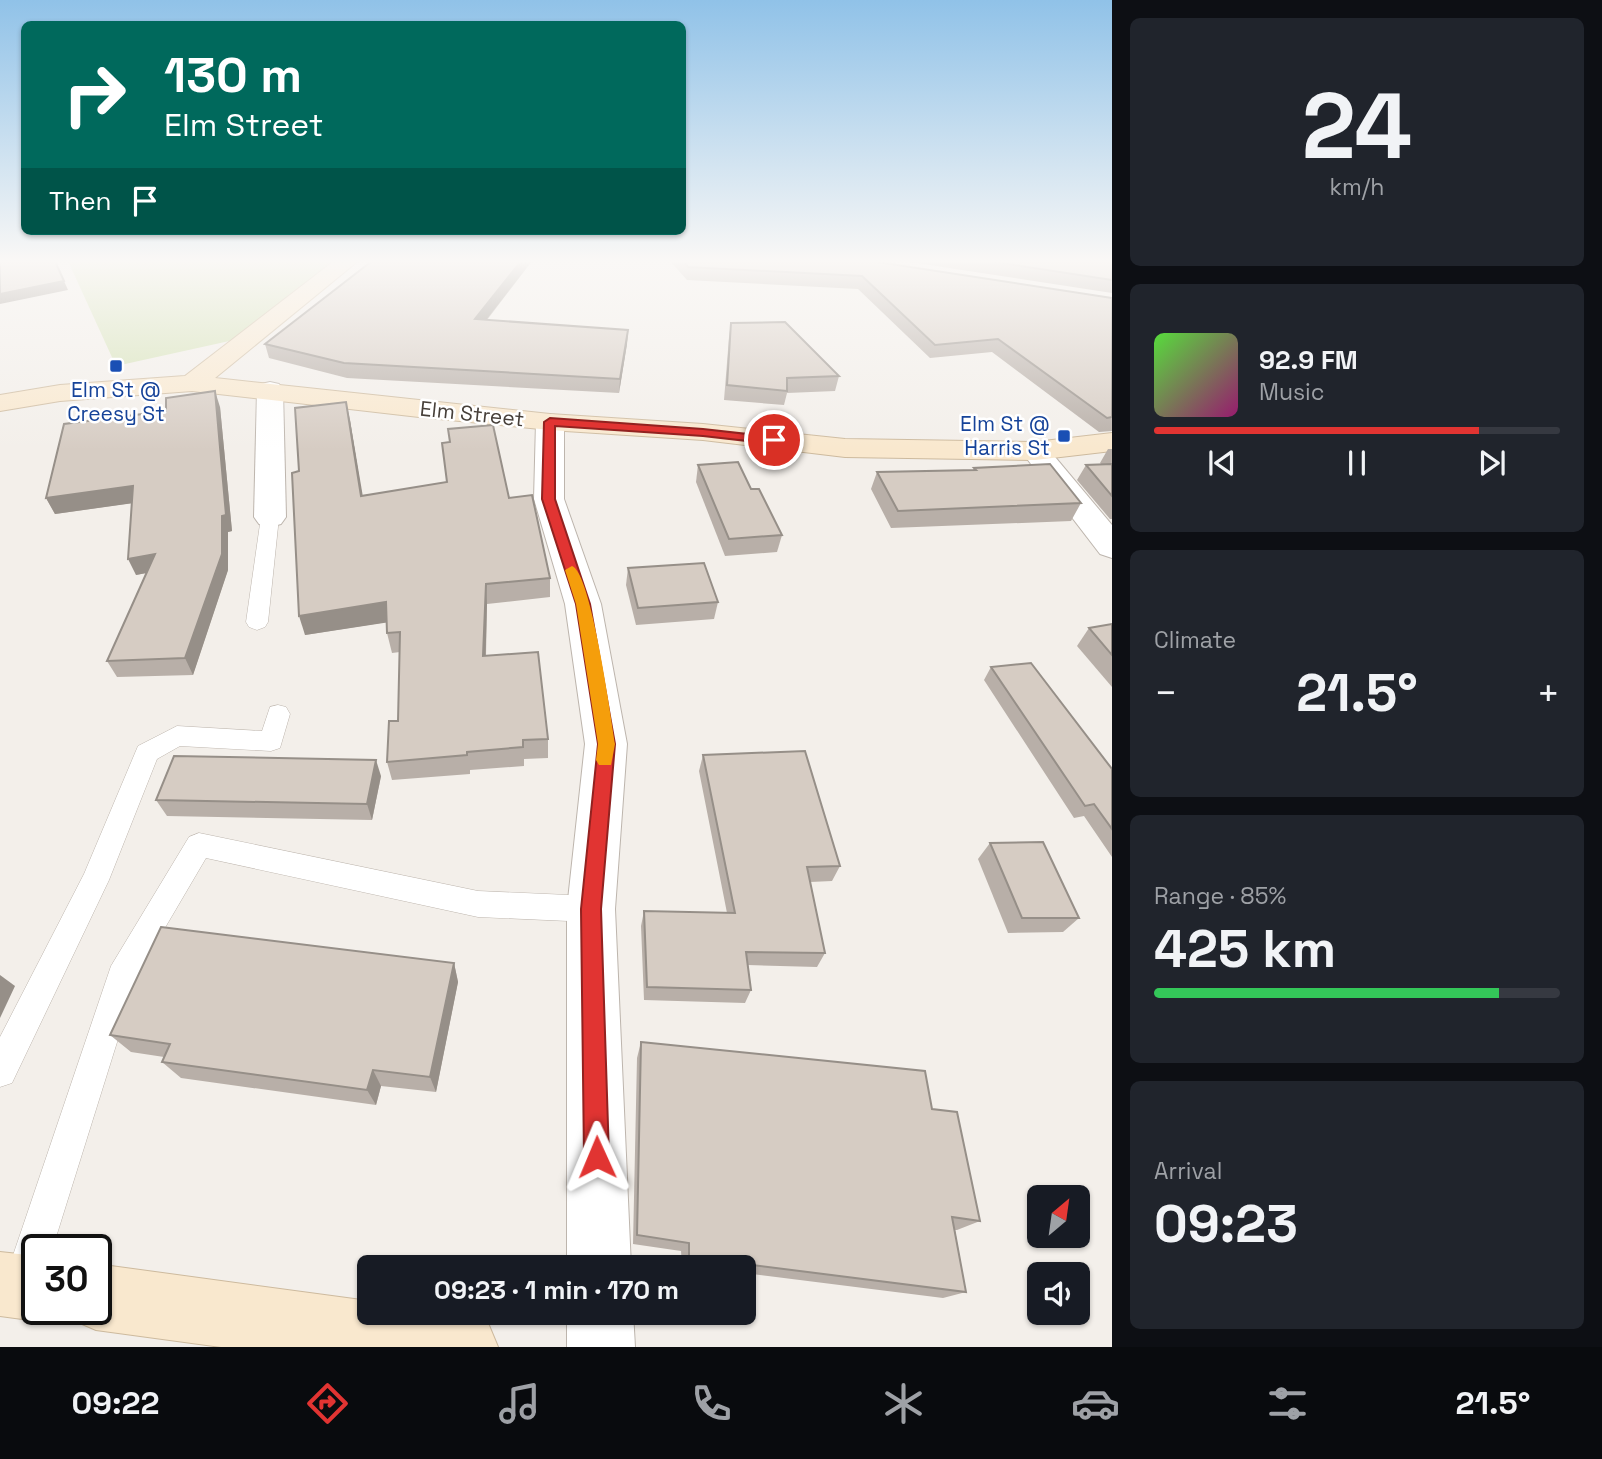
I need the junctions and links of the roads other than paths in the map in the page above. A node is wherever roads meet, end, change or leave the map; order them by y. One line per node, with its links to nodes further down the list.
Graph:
1 (268, 324): 2 (main road)
2 (192, 383): 3 (main road, Elm Street); 4 (main road, Elm Street)
3 (270, 390): 5 (main road, Elm Street); 8 (street)
4 (0, 403)
5 (550, 422): 7 (main road, Elm Street); 12 (street)
6 (1112, 442): 7 (main road, Elm Street)
7 (1035, 451): 9 (street)
8 (270, 517): 10 (lane)
9 (1112, 547)
10 (257, 622)
11 (278, 714): 13 (lane)
12 (591, 909): 14 (street); 15 (lane)
13 (0, 1071)
14 (599, 1255)
15 (19, 1287)
16 (112, 1299): 18 (main road)
17 (600, 1325): 19 (street)
18 (464, 1347)
19 (601, 1347)

